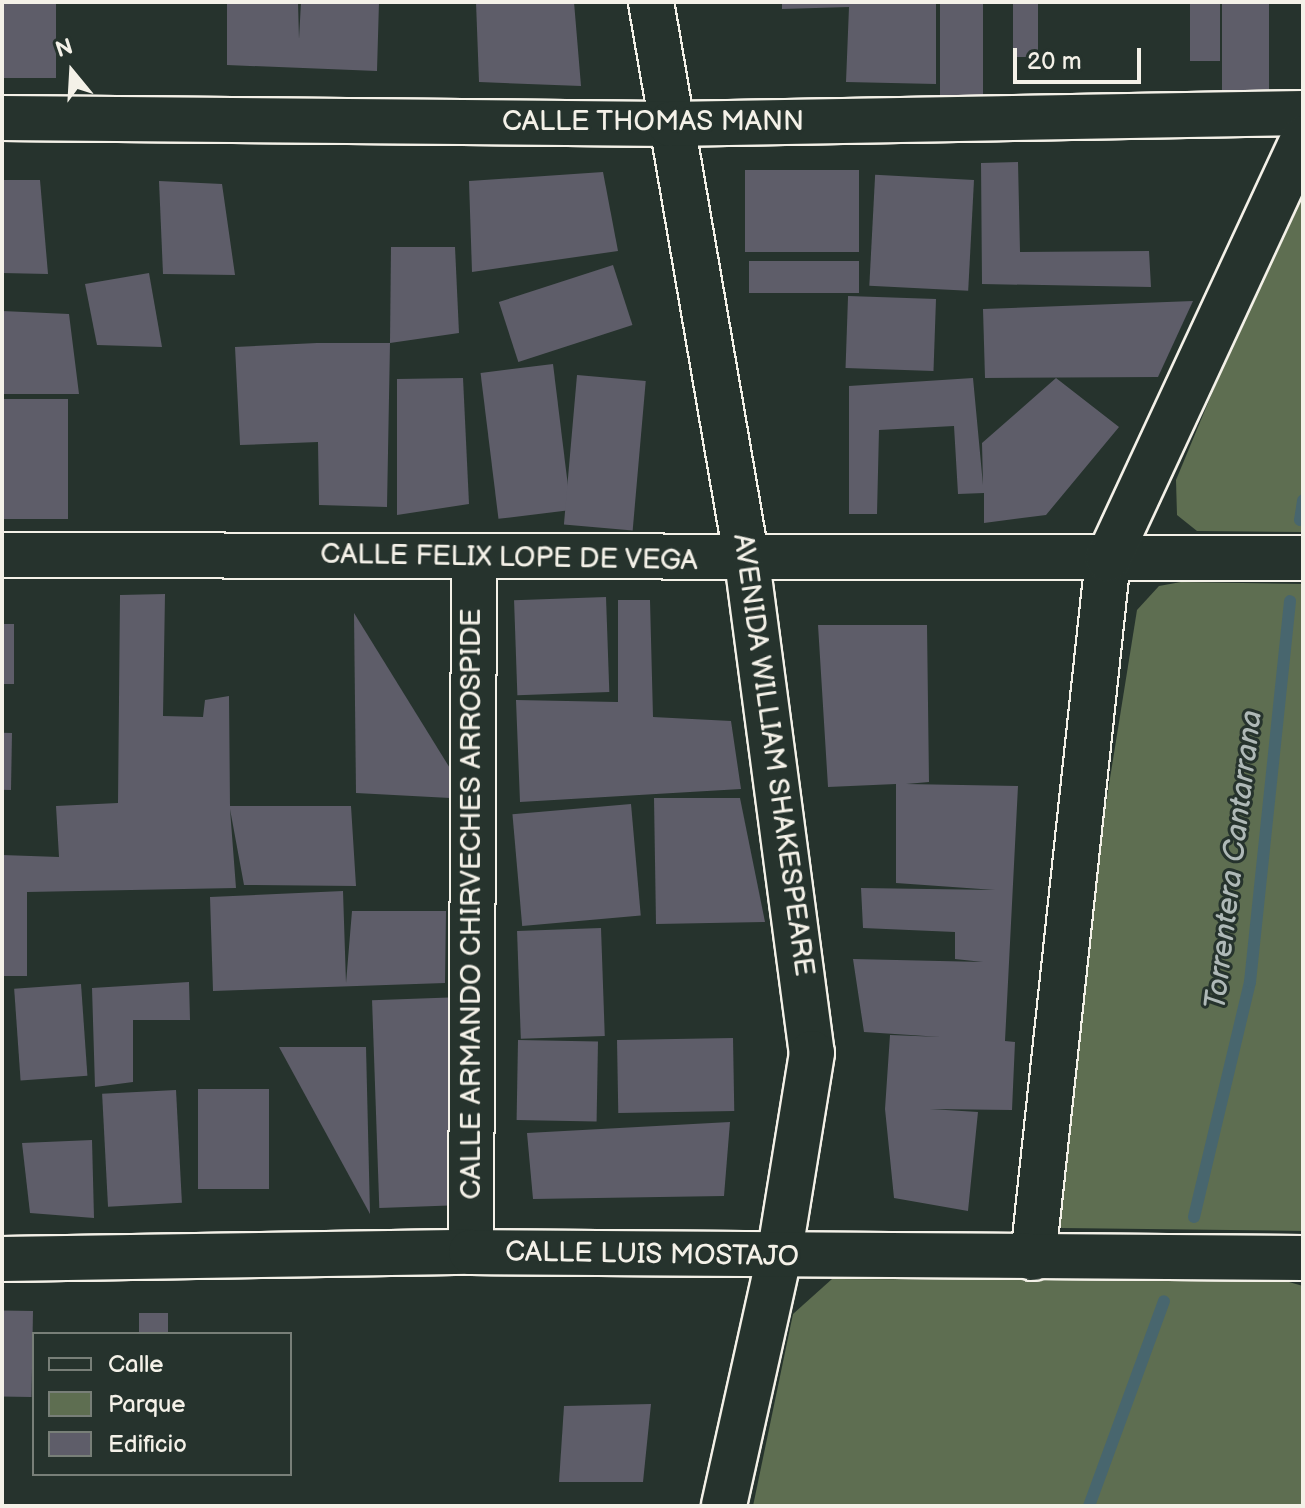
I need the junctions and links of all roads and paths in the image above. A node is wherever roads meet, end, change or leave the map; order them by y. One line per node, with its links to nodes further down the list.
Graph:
1 (651, 2): 4 (street, AVENIDA WILLIAM SHAKESPEARE)
2 (1303, 113): 4 (street, CALLE THOMAS MANN)
3 (2, 118): 4 (street, CALLE THOMAS MANN)
4 (670, 124): 10 (street, AVENIDA WILLIAM SHAKESPEARE)
5 (1303, 138): 9 (street)
6 (2, 555): 7 (street, CALLE FELIX LOPE DE VEGA)
7 (474, 556): 10 (street, CALLE FELIX LOPE DE VEGA); 11 (street, CALLE ARMANDO CHIRVECHES ARROSPIDE)
8 (1303, 558): 9 (street, CALLE FELIX LOPE DE VEGA)
9 (1108, 559): 10 (street, CALLE FELIX LOPE DE VEGA); 13 (street)
10 (747, 561): 12 (street, AVENIDA WILLIAM SHAKESPEARE)
11 (471, 1252): 12 (street, CALLE LUIS MOSTAJO); 15 (street, CALLE LUIS MOSTAJO)
12 (779, 1257): 13 (street, CALLE LUIS MOSTAJO); 16 (street, AVENIDA WILLIAM SHAKESPEARE)
13 (1033, 1258): 14 (street, CALLE LUIS MOSTAJO)
14 (1303, 1258)
15 (2, 1259)
16 (724, 1506)

